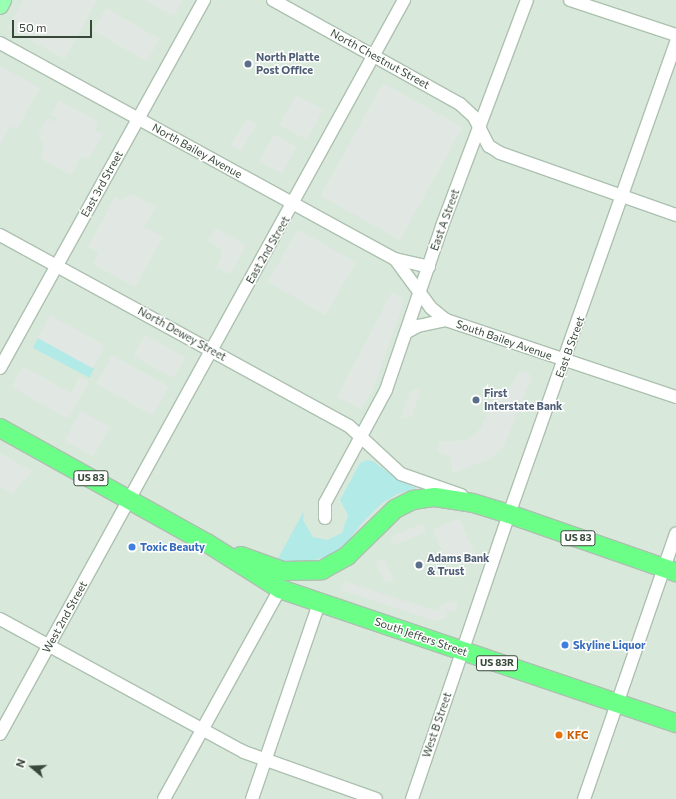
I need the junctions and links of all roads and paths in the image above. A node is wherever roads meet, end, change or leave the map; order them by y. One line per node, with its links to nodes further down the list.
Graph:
1 (3, 0): 7 (main road)
2 (204, 0): 12 (street, East 3rd Street)
3 (273, 0): 11 (street, North Chestnut Street)
4 (404, 0): 11 (street, East 2nd Street)
5 (527, 0): 13 (street, East A Street)
6 (570, 0): 8 (street)
7 (0, 6)
8 (676, 35)
9 (0, 43): 12 (street, North Bailey Avenue)
10 (676, 43): 14 (street, East B Street)
11 (374, 55): 13 (street, North Chestnut Street); 15 (street, East 2nd Street)
12 (139, 119): 15 (street, North Bailey Avenue); 19 (street, East 3rd Street)
13 (479, 127): 14 (street, North Chestnut Street); 20 (street, East A Street)
14 (623, 196): 16 (street, North Chestnut Street); 25 (street, East B Street)
15 (294, 204): 18 (street, North Bailey Avenue); 24 (street, East 2nd Street)
16 (676, 215)
17 (0, 235): 19 (street, North Dewey Street)
18 (395, 259): 20 (street, North Bailey Avenue); 21 (street, North Bailey Avenue)
19 (57, 266): 24 (street, North Dewey Street); 26 (street, East 3rd Street)
20 (429, 267): 21 (street, East A Street)
21 (421, 294): 22 (street, South Bailey Avenue); 23 (street, East A Street)
22 (446, 320): 23 (street, South Bailey Avenue); 25 (street, South Bailey Avenue)
23 (407, 332): 29 (street, East A Street)
24 (211, 350): 29 (street, North Dewey Street); 30 (street, East 2nd Street)
25 (565, 361): 27 (street, South Bailey Avenue); 32 (street, East B Street)
26 (0, 368)
27 (676, 397)
28 (0, 428): 30 (highway, US 83)
29 (360, 439): 31 (street, North Dewey Street); 33 (street, East A Street)
30 (130, 499): 35 (highway, US 83); 40 (street, West 2nd Street)
31 (482, 506): 32 (highway, US 83); 35 (highway, US 83)
32 (509, 514): 36 (highway, US 83); 41 (street, East B Street)
33 (325, 518)
34 (676, 534): 36 (street)
35 (207, 543): 37 (highway, US 83R)
36 (670, 570): 42 (street)
37 (280, 589): 38 (highway, South Jeffers Street / US 83R); 44 (street)
38 (319, 603): 41 (highway, South Jeffers Street / US 83R); 46 (street)
39 (0, 619): 40 (street)
40 (49, 646): 44 (street); 45 (street, West 2nd Street)
41 (463, 651): 42 (highway, South Jeffers Street / US 83R); 50 (street, West B Street)
42 (617, 704): 43 (highway, South Jeffers Street / US 83R); 51 (street)
43 (676, 723)
44 (202, 730): 46 (street); 47 (street)
45 (0, 734)
46 (264, 760): 48 (street); 49 (street)
47 (164, 799)
48 (252, 799)
49 (376, 799)
50 (412, 799)
51 (584, 799)

